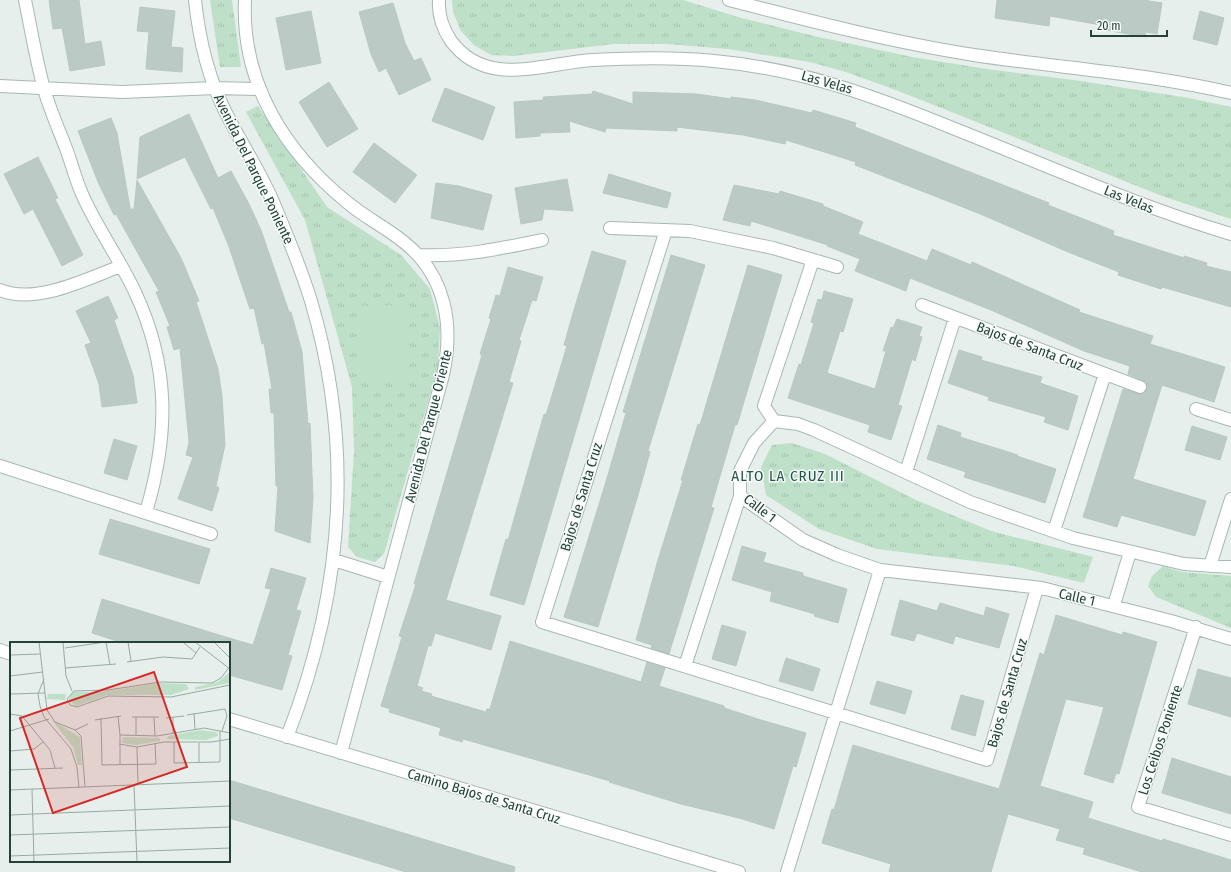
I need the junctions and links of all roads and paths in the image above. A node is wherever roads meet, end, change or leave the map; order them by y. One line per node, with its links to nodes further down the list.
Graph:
1 (25, 0): 7 (street)
2 (195, 0): 8 (street, Avenida Del Parque Poniente)
3 (245, 0): 9 (street, Avenida Del Parque Oriente)
4 (439, 0): 13 (street, Las Velas)
5 (729, 0): 10 (street)
6 (0, 86): 7 (street)
7 (44, 88): 8 (street); 17 (street)
8 (215, 88): 9 (street); 35 (street, Avenida Del Parque Poniente)
9 (258, 89): 15 (street, Avenida Del Parque Oriente)
10 (1231, 93)
11 (610, 228): 12 (street)
12 (666, 230): 16 (street); 46 (street, Bajos de Santa Cruz)
13 (1231, 234)
14 (542, 240): 15 (street)
15 (418, 255): 39 (street, Avenida Del Parque Oriente)
16 (813, 260): 18 (street); 26 (street)
17 (121, 266): 19 (street); 31 (street)
18 (837, 267)
19 (0, 290)
20 (922, 305): 21 (street, Bajos de Santa Cruz)
21 (956, 318): 22 (street, Bajos de Santa Cruz); 28 (street)
22 (1105, 374): 23 (street, Bajos de Santa Cruz); 32 (street)
23 (1140, 387)
24 (1196, 409): 25 (street)
25 (1231, 420)
26 (774, 421): 28 (street); 29 (street, Calle 1)
27 (0, 466): 31 (street)
28 (906, 472): 32 (street)
29 (740, 496): 38 (street, Calle 1); 46 (street)
30 (1231, 499): 36 (street)
31 (146, 512): 33 (street)
32 (1054, 531): 34 (street)
33 (211, 534)
34 (1130, 552): 36 (street); 41 (street)
35 (334, 560): 39 (street); 49 (street, Avenida Del Parque Poniente)
36 (1210, 566): 37 (street)
37 (1231, 567)
38 (880, 570): 40 (street, Calle 1); 47 (street)
39 (388, 577): 50 (street, Avenida Del Parque Oriente)
40 (1037, 588): 41 (street, Calle 1); 47 (street, Bajos de Santa Cruz)
41 (1114, 605): 42 (street, Calle 1)
42 (1196, 627): 43 (street, Calle 1); 51 (street, Los Ceibos Poniente)
43 (1231, 639)
44 (0, 650): 45 (street)
45 (10, 654)
46 (685, 666): 47 (street, Bajos de Santa Cruz)
47 (835, 713): 53 (street)
48 (230, 719): 49 (street, Camino Bajos de Santa Cruz)
49 (287, 737): 50 (street, Camino Bajos de Santa Cruz)
50 (342, 752): 52 (street, Camino Bajos de Santa Cruz)
51 (1231, 835)
52 (739, 872)
53 (787, 872)

